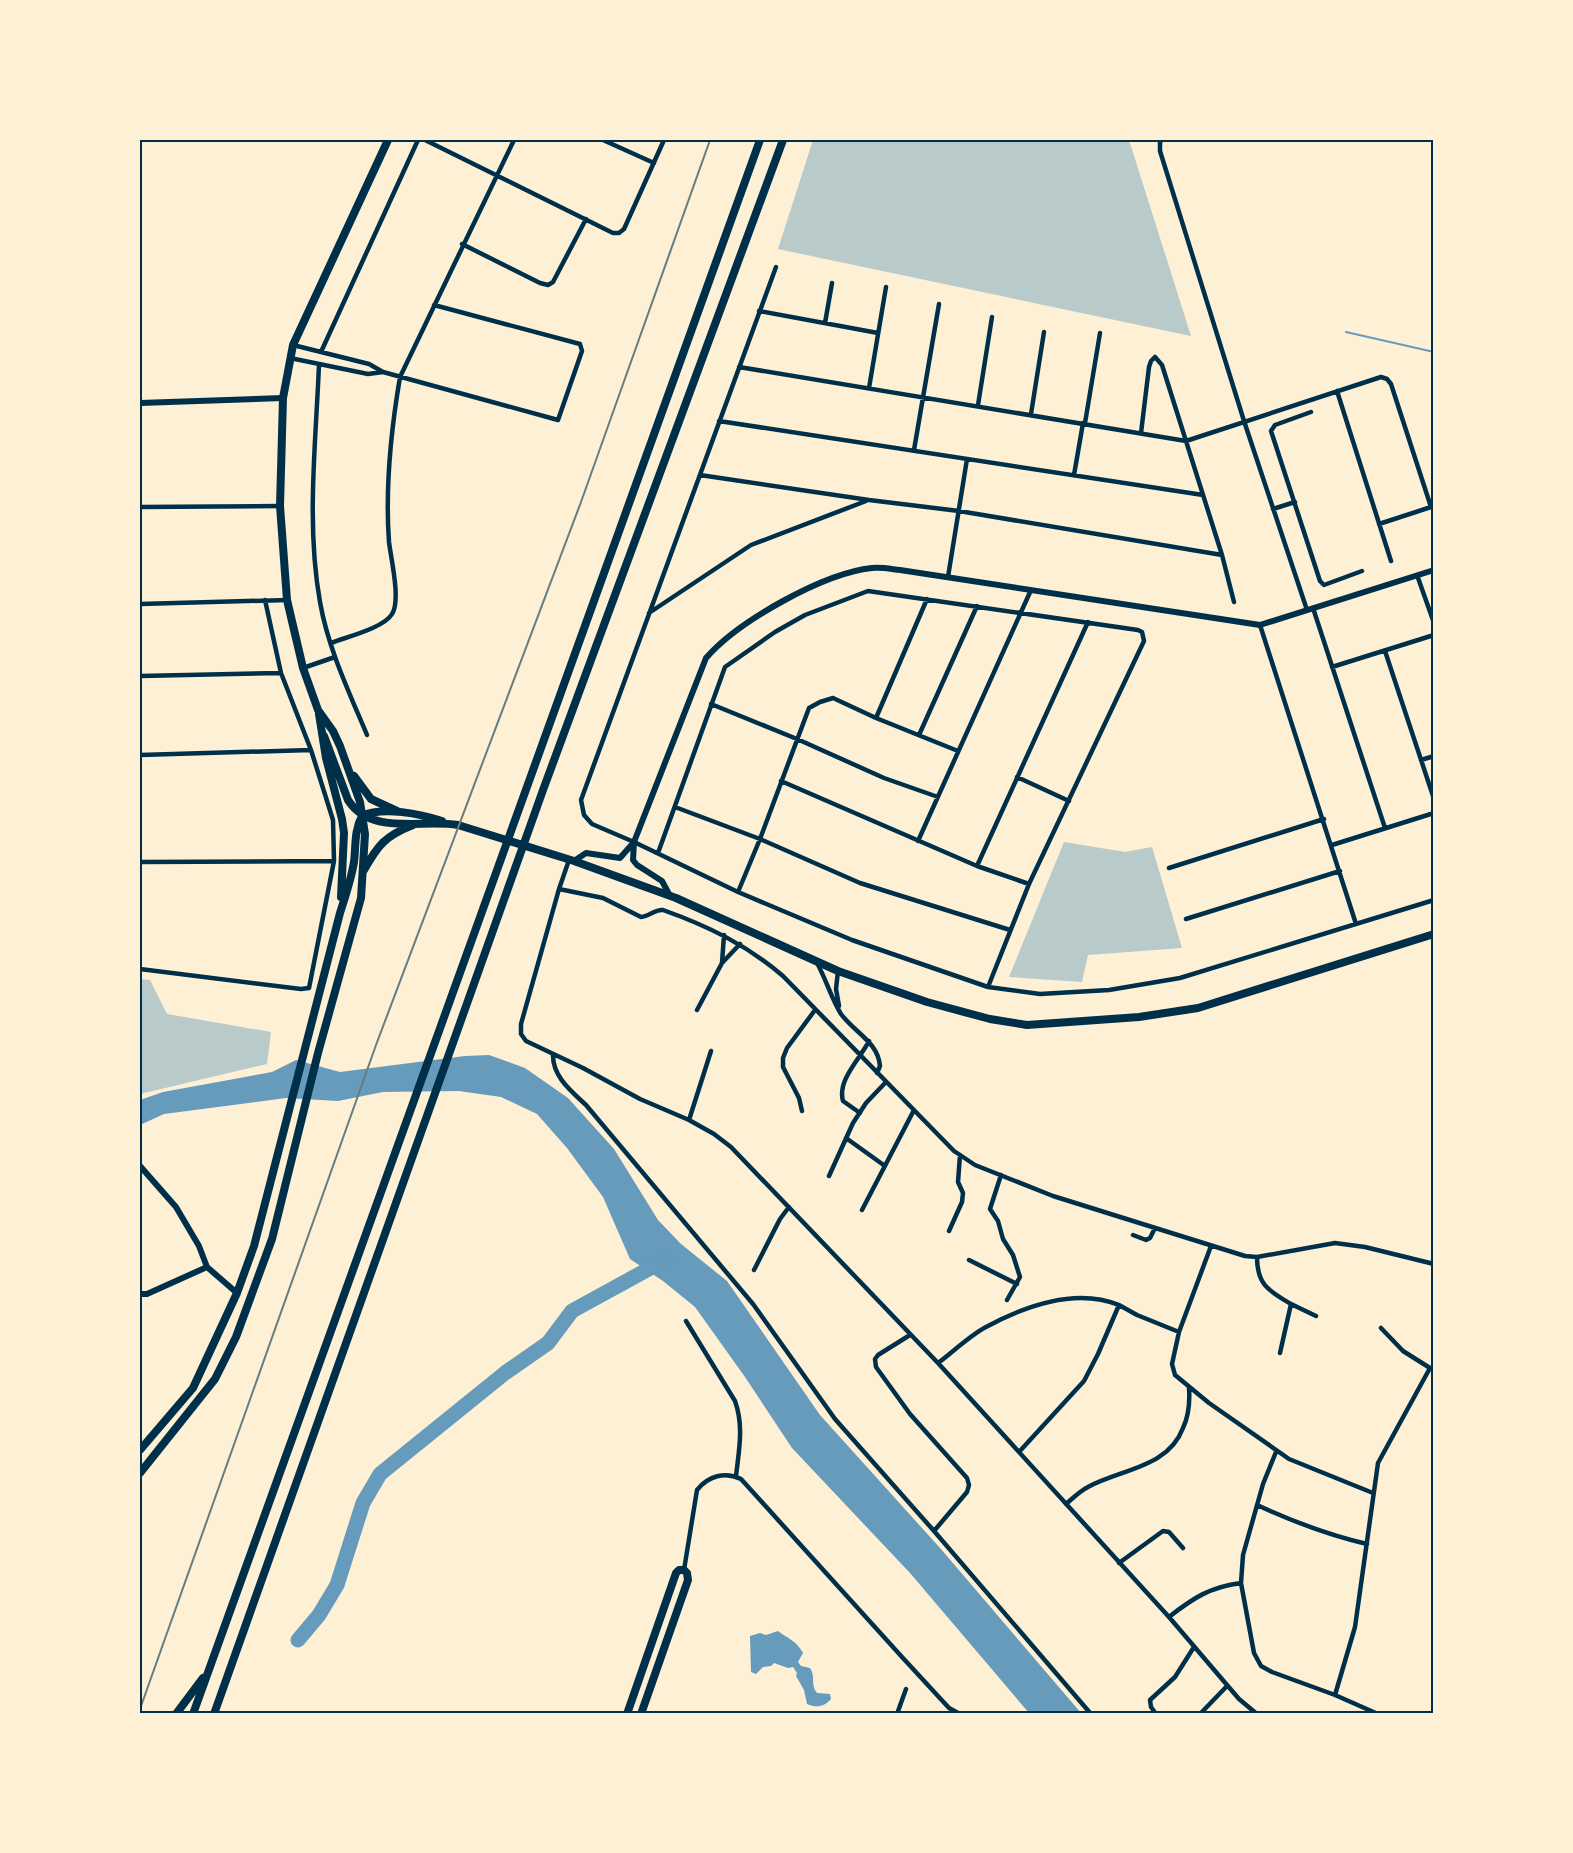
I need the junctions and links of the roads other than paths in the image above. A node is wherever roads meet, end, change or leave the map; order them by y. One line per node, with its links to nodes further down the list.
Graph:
1 (418, 140): 26 (street)
2 (425, 140): 11 (street)
3 (514, 140): 11 (street)
4 (603, 140): 10 (street)
5 (664, 140): 10 (street)
6 (760, 140): 201 (highway)
7 (783, 140): 208 (highway)
8 (385, 141): 25 (main road)
9 (1161, 141): 41 (street)
10 (654, 163): 12 (street)
11 (496, 175): 12 (street); 13 (street)
12 (586, 219): 13 (street)
13 (462, 244): 18 (street)
14 (776, 267): 19 (street)
15 (832, 283): 21 (street)
16 (886, 287): 23 (street)
17 (939, 304): 34 (street)
18 (434, 305): 31 (street); 31 (street)
19 (759, 311): 21 (street); 29 (street)
20 (992, 317): 37 (street)
21 (825, 324): 23 (street)
22 (1044, 332): 39 (street)
23 (878, 333): 32 (street)
24 (1100, 333): 42 (street)
25 (293, 345): 26 (street); 27 (main road)
26 (321, 352): 30 (street)
27 (290, 358): 28 (street); 35 (main road)
28 (319, 364): 30 (street); 78 (street)
29 (739, 367): 32 (street); 40 (street)
30 (383, 372): 31 (street)
31 (400, 377): 78 (street)
32 (869, 388): 34 (street)
33 (1337, 391): 41 (street); 53 (street); 57 (street)
34 (924, 396): 37 (street); 45 (street)
35 (283, 398): 36 (street); 52 (main road)
36 (140, 403)
37 (978, 405): 39 (street)
38 (1311, 412): 51 (street)
39 (1032, 414): 42 (street)
40 (719, 421): 45 (street); 47 (street)
41 (1244, 422): 44 (street); 55 (street)
42 (1084, 423): 43 (street); 48 (street)
43 (1141, 433): 44 (street); 44 (street)
44 (1186, 441): 49 (street)
45 (914, 450): 46 (street)
46 (967, 459): 48 (street); 56 (street)
47 (700, 475): 50 (street); 72 (street)
48 (1074, 475): 49 (street)
49 (1203, 495): 58 (street)
50 (869, 500): 56 (street); 72 (street)
51 (1295, 502): 55 (street); 61 (street)
52 (280, 506): 54 (street); 67 (main road)
53 (1432, 506): 57 (street)
54 (140, 507)
55 (1273, 509): 71 (street)
56 (959, 511): 58 (street); 63 (street)
57 (1379, 524): 59 (street)
58 (1222, 555): 68 (street)
59 (1391, 561)
60 (1434, 570): 62 (street)
61 (1362, 571)
62 (1418, 575): 71 (street); 75 (street)
63 (948, 577): 64 (street); 113 (street)
64 (1031, 590): 73 (street); 76 (street)
65 (927, 599): 70 (street); 85 (street); 87 (street)
66 (265, 600): 67 (street); 69 (street); 83 (street)
67 (287, 600): 82 (main road)
68 (1234, 602)
69 (140, 604)
70 (977, 606): 73 (street); 89 (street)
71 (1310, 609): 76 (street); 81 (street)
72 (649, 613): 113 (street)
73 (1021, 613): 74 (street); 93 (street)
74 (1088, 622): 98 (street); 102 (street)
75 (1434, 623)
76 (1260, 625): 107 (street)
77 (1434, 635): 79 (street)
78 (331, 643): 80 (street)
79 (1385, 651): 81 (street); 96 (street)
80 (335, 657): 82 (street); 88 (street)
81 (1332, 667): 110 (street)
82 (303, 668): 86 (main road)
83 (281, 673): 84 (street); 92 (street)
84 (140, 676)
85 (711, 704): 91 (street); 103 (street)
86 (318, 710): 90 (main road); 97 (main road)
87 (876, 718): 89 (street); 91 (street)
88 (367, 735)
89 (919, 735): 93 (street)
90 (324, 736): 106 (main road); 128 (main road)
91 (797, 739): 99 (street); 100 (street)
92 (311, 750): 94 (street); 116 (street)
93 (958, 751): 100 (street)
94 (140, 755)
95 (1434, 756): 96 (street)
96 (1421, 760): 101 (street)
97 (347, 765): 104 (main road); 106 (main road)
98 (1017, 777): 102 (street); 119 (street)
99 (781, 781): 111 (street); 112 (street)
100 (938, 797): 112 (street)
101 (1434, 799)
102 (1069, 801): 123 (street)
103 (675, 807): 111 (street); 115 (street)
104 (401, 812): 106 (main road); 108 (main road)
105 (1434, 813): 110 (street)
106 (362, 816): 109 (main road); 122 (main road); 128 (main road)
107 (1324, 819): 114 (street); 120 (street)
108 (446, 823): 109 (main road); 117 (main road)
109 (414, 825): 122 (main road)
110 (1385, 828): 114 (street)
111 (760, 839): 125 (street); 131 (street)
112 (918, 841): 119 (street)
113 (634, 842): 115 (street); 117 (street); 126 (street)
114 (1332, 845): 121 (street)
115 (658, 853): 125 (street)
116 (333, 861): 118 (street); 137 (street)
117 (572, 861): 124 (street); 126 (main road)
118 (140, 862)
119 (977, 866): 123 (street)
120 (1169, 868)
121 (1340, 871): 129 (street); 130 (street)
122 (363, 873): 188 (main road)
123 (1029, 884): 131 (street)
124 (559, 889): 133 (street); 145 (street)
125 (738, 892): 139 (street)
126 (670, 896): 136 (main road)
127 (1434, 900): 130 (street)
128 (340, 913): 171 (main road)
129 (1186, 919)
130 (1356, 924): 139 (street)
131 (1010, 930): 139 (street)
132 (1434, 934): 138 (main road)
133 (724, 935): 134 (street); 135 (street)
134 (740, 944): 135 (street); 141 (street)
135 (722, 963): 140 (street)
136 (817, 963): 138 (main road); 142 (street)
137 (140, 969)
138 (838, 972): 142 (street)
139 (988, 987)
140 (697, 1010)
141 (815, 1010): 146 (street); 150 (street)
142 (842, 1014): 143 (street)
143 (869, 1041): 146 (street); 147 (street)
144 (711, 1051): 152 (street)
145 (553, 1054): 152 (street); 193 (street)
146 (861, 1056): 147 (street); 151 (street)
147 (877, 1072): 148 (street)
148 (886, 1082): 149 (street); 151 (street)
149 (914, 1110): 154 (street); 156 (street)
150 (802, 1111)
151 (860, 1113): 153 (street)
152 (689, 1120): 159 (street)
153 (846, 1138): 156 (street); 158 (street)
154 (960, 1155): 157 (street); 162 (street)
155 (140, 1166): 168 (street)
156 (885, 1166): 160 (street)
157 (1001, 1175): 161 (street); 170 (street)
158 (829, 1176)
159 (789, 1207): 169 (street); 180 (street)
160 (861, 1210)
161 (1155, 1228): 163 (street); 164 (street)
162 (949, 1230)
163 (1133, 1235)
164 (1211, 1246): 165 (street); 179 (street)
165 (1257, 1257): 167 (street); 174 (street)
166 (969, 1260): 170 (street)
167 (1434, 1264)
168 (207, 1267): 171 (street); 172 (street)
169 (753, 1270)
170 (1017, 1284): 173 (street)
171 (237, 1293): 185 (main road)
172 (140, 1294)
173 (1008, 1300)
174 (1291, 1304): 176 (street); 181 (street)
175 (1119, 1305): 179 (street); 182 (street); 186 (street)
176 (1316, 1316)
177 (686, 1321): 189 (street)
178 (1381, 1328): 183 (street)
179 (1179, 1332): 184 (street)
180 (910, 1335): 182 (street); 193 (street)
181 (1280, 1353)
182 (938, 1363): 186 (street)
183 (1432, 1368): 190 (street)
184 (1189, 1388): 187 (street); 191 (street)
185 (140, 1450)
186 (1019, 1452): 191 (street)
187 (1276, 1452): 190 (street); 192 (street)
188 (140, 1473)
189 (736, 1476): 197 (street); 212 (street)
190 (1372, 1493): 194 (street)
191 (1066, 1504): 196 (street)
192 (1257, 1505): 194 (street); 198 (street)
193 (934, 1531): 213 (street)
194 (1367, 1544): 204 (street)
195 (1184, 1548): 196 (street)
196 (1119, 1563): 199 (street)
197 (684, 1570): 209 (main road); 210 (main road)
198 (1239, 1584): 199 (street); 204 (street)
199 (1169, 1617): 200 (street)
200 (1194, 1647): 202 (street); 214 (street)
201 (209, 1669): 206 (highway); 207 (highway)
202 (1227, 1686): 205 (street); 215 (street)
203 (906, 1689): 211 (street)
204 (1335, 1695): 216 (street)
205 (1256, 1712)
206 (176, 1713)
207 (193, 1713)
208 (214, 1713)
209 (627, 1713)
210 (641, 1713)
211 (897, 1713)
212 (960, 1713)
213 (1090, 1713)
214 (1156, 1713)
215 (1200, 1713)
216 (1378, 1713)

